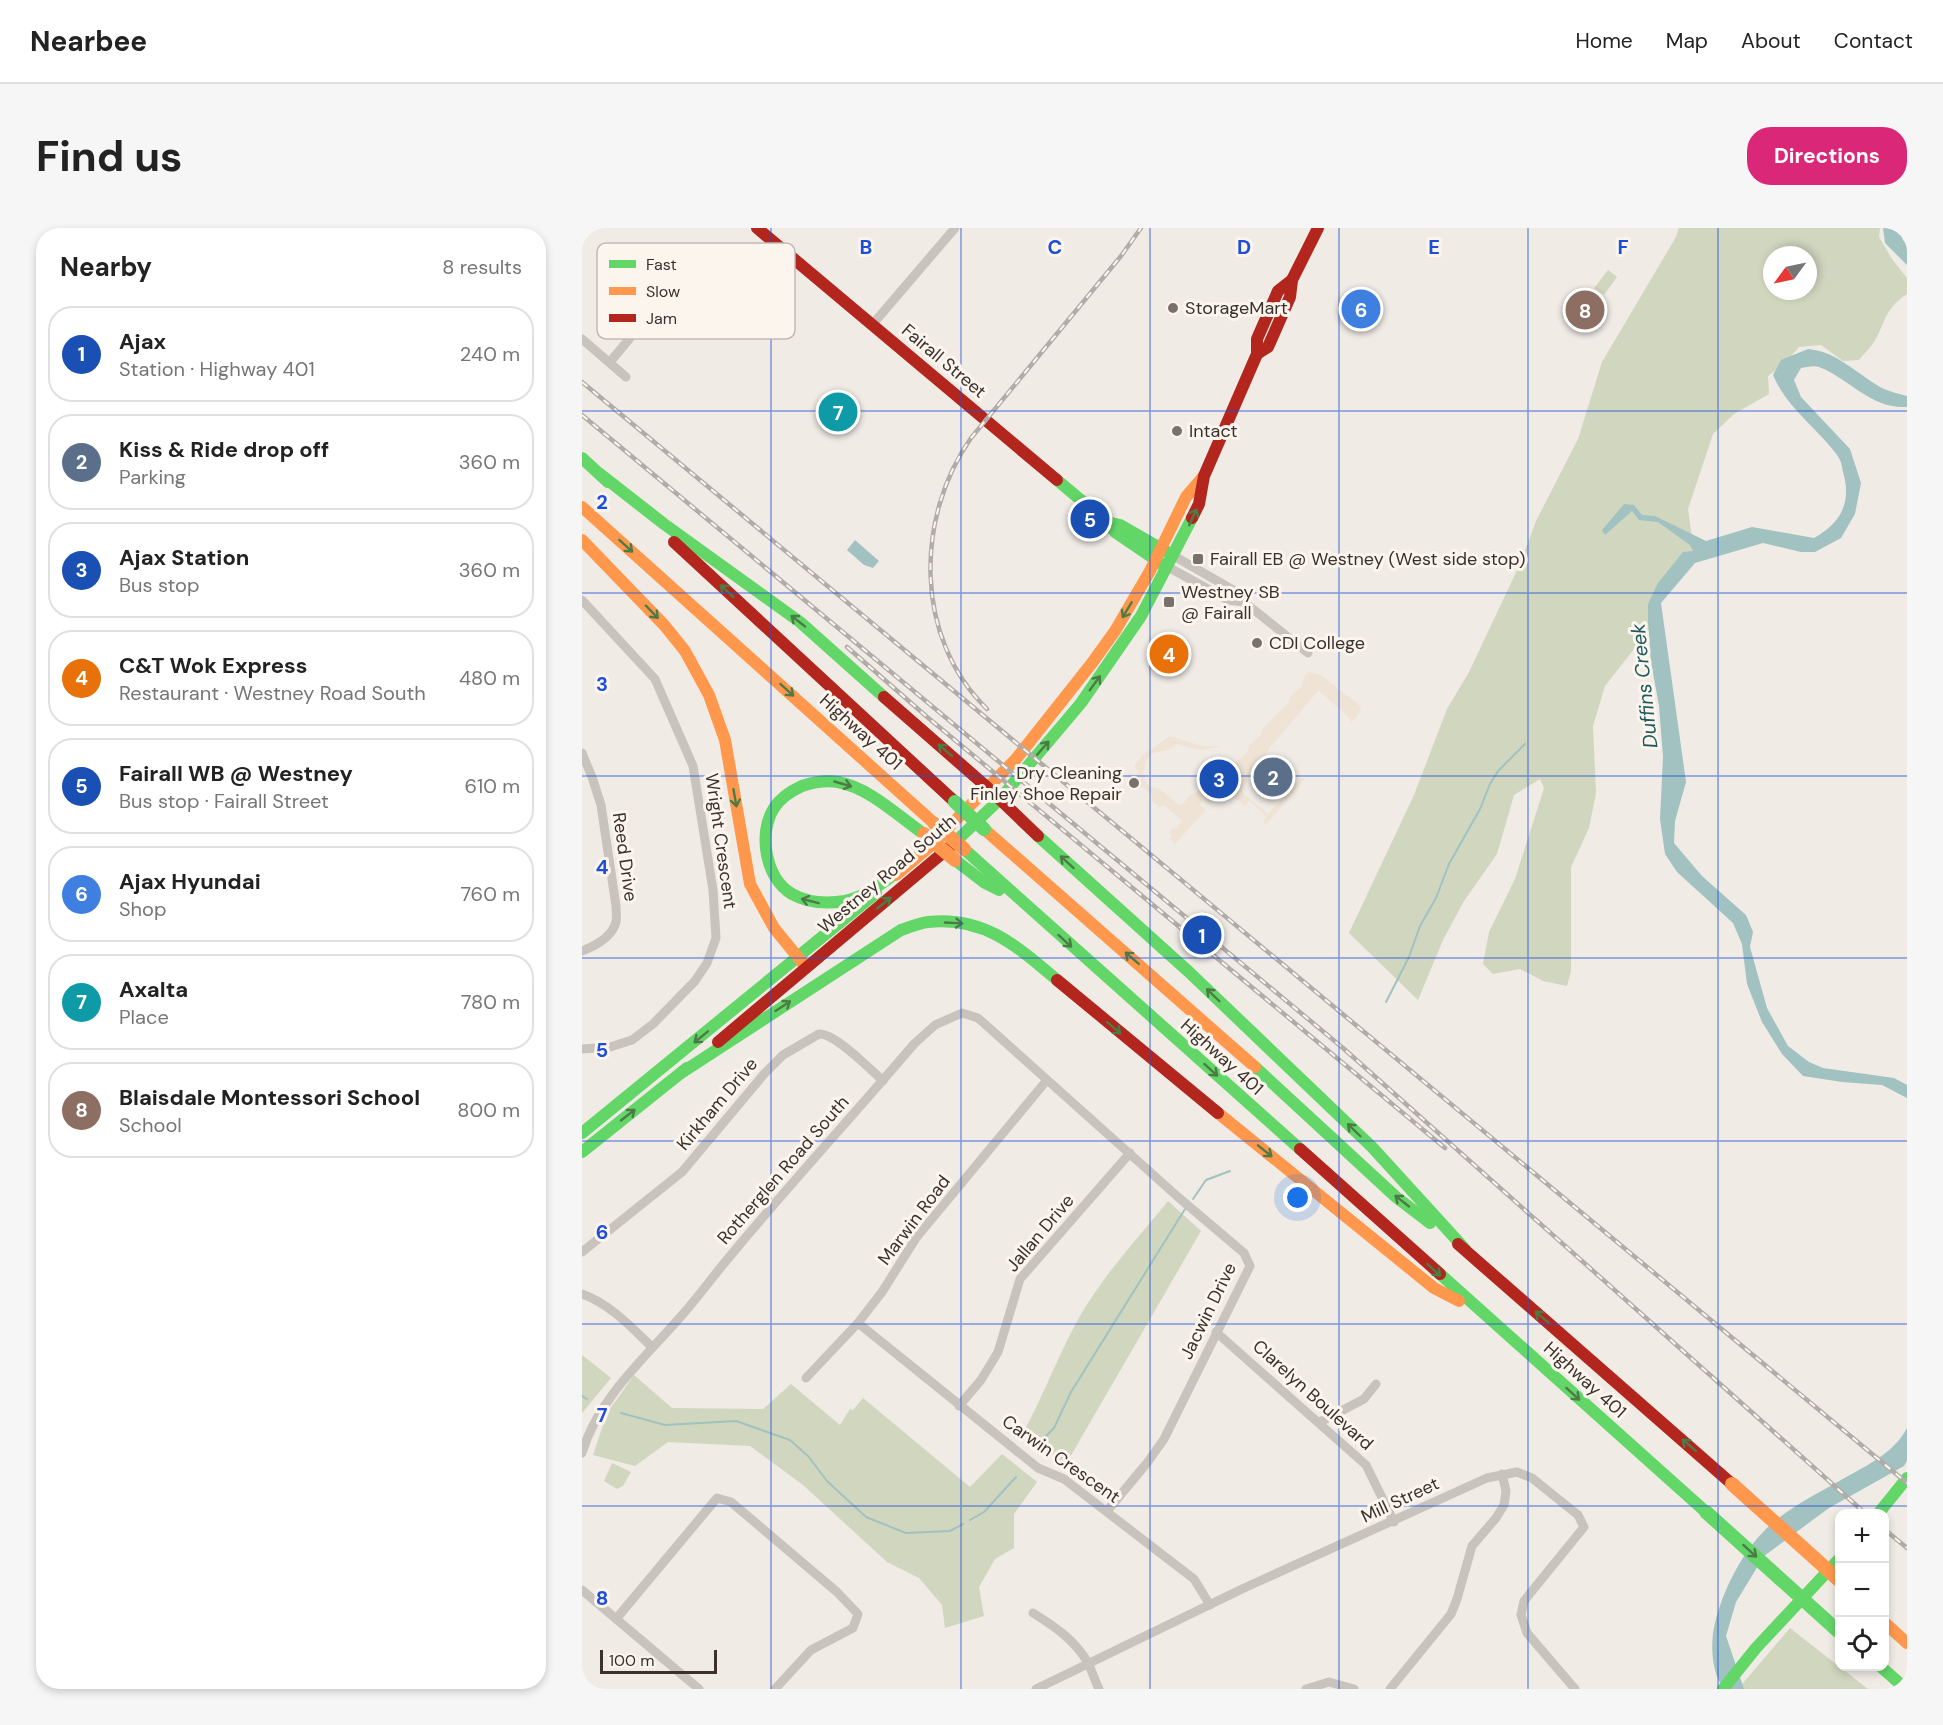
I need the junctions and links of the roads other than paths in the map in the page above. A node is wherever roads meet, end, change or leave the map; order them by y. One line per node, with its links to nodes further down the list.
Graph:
1 (757, 228): 4 (main road, Fairall Street)
2 (955, 228): 6 (street)
3 (1318, 228): 15 (main road, Westney Road South)
4 (775, 243)
5 (795, 260): 6 (main road, Fairall Street)
6 (872, 325): 15 (main road, Fairall Street)
7 (582, 339): 9 (street)
8 (629, 339): 9 (street)
9 (610, 362): 10 (street)
10 (626, 377)
11 (582, 458): 12 (main road, Highway 401)
12 (600, 474): 19 (main road, one-way to 12); 32 (main road, Highway 401, one-way to 12, bridge)
13 (582, 507): 22 (main road, Highway 401, one-way to 22, bridge)
14 (582, 540): 24 (main road, one-way to 24)
15 (1165, 558): 17 (street); 19 (main road, Westney Road South, one-way to 19); 20 (main road, Westney Road South, one-way to 15)
16 (582, 600): 25 (street, Wright Crescent)
17 (1308, 652)
18 (582, 753): 23 (street, Reed Drive)
19 (988, 788): 20 (main road); 21 (main road, Westney Road South)
20 (1000, 799): 24 (main road, Westney Road South, one-way to 20); 32 (main road, one-way to 20)
21 (901, 870): 22 (main road, one-way to 22, bridge); 24 (main road, Westney Road South)
22 (1021, 902): 35 (main road, Highway 401, one-way to 35)
23 (582, 951)
24 (801, 962): 26 (main road, Westney Road South); 29 (main road, Westney Road South, one-way to 29)
25 (582, 1049)
26 (681, 1073): 30 (main road, Westney Road South, one-way to 26); 35 (main road, one-way to 35)
27 (1047, 1080): 28 (street, Rotherglen Road South); 31 (street, Jacwin Drive); 36 (street, Marwin Road)
28 (883, 1081): 33 (street, Kirkham Drive); 38 (street, Rotherglen Road South)
29 (582, 1133)
30 (582, 1152)
31 (1130, 1154): 37 (street, Jacwin Drive); 41 (street, Jallan Drive)
32 (1465, 1249): 50 (main road, Highway 401, one-way to 32, bridge)
33 (582, 1252)
34 (582, 1293): 38 (street)
35 (1482, 1313): 56 (main road, Highway 401, one-way to 56, bridge)
36 (858, 1323): 39 (street, Marwin Road); 41 (street, Carwin Crescent)
37 (1216, 1332): 42 (street, Clarelyn Boulevard); 47 (street, Jacwin Drive)
38 (652, 1347): 43 (street, Rotherglen Road South)
39 (806, 1378)
40 (1376, 1384): 42 (street)
41 (959, 1406): 47 (street, Carwin Crescent)
42 (1320, 1422): 48 (street, Clarelyn Boulevard)
43 (582, 1453)
44 (1502, 1474): 48 (street, Mill Street); 66 (street); 67 (street, Mill Street)
45 (1907, 1478): 46 (main road)
46 (1882, 1508)
47 (1107, 1511): 52 (street, Carwin Crescent)
48 (1394, 1522): 52 (street, Mill Street)
49 (1835, 1562): 68 (main road)
50 (1835, 1577)
51 (582, 1590): 54 (street)
52 (1210, 1605): 58 (street, Mill Street)
53 (1033, 1613): 58 (street)
54 (616, 1619): 60 (street); 61 (street)
55 (1889, 1627): 57 (main road)
56 (1835, 1628)
57 (1907, 1643)
58 (1088, 1664): 62 (street, Mill Street); 63 (street)
59 (1886, 1671): 69 (main road)
60 (699, 1689)
61 (775, 1689)
62 (1036, 1689)
63 (1099, 1689)
64 (1306, 1689): 65 (street)
65 (1354, 1689)
66 (1390, 1689)
67 (1575, 1689)
68 (1723, 1689)
69 (1906, 1689)

